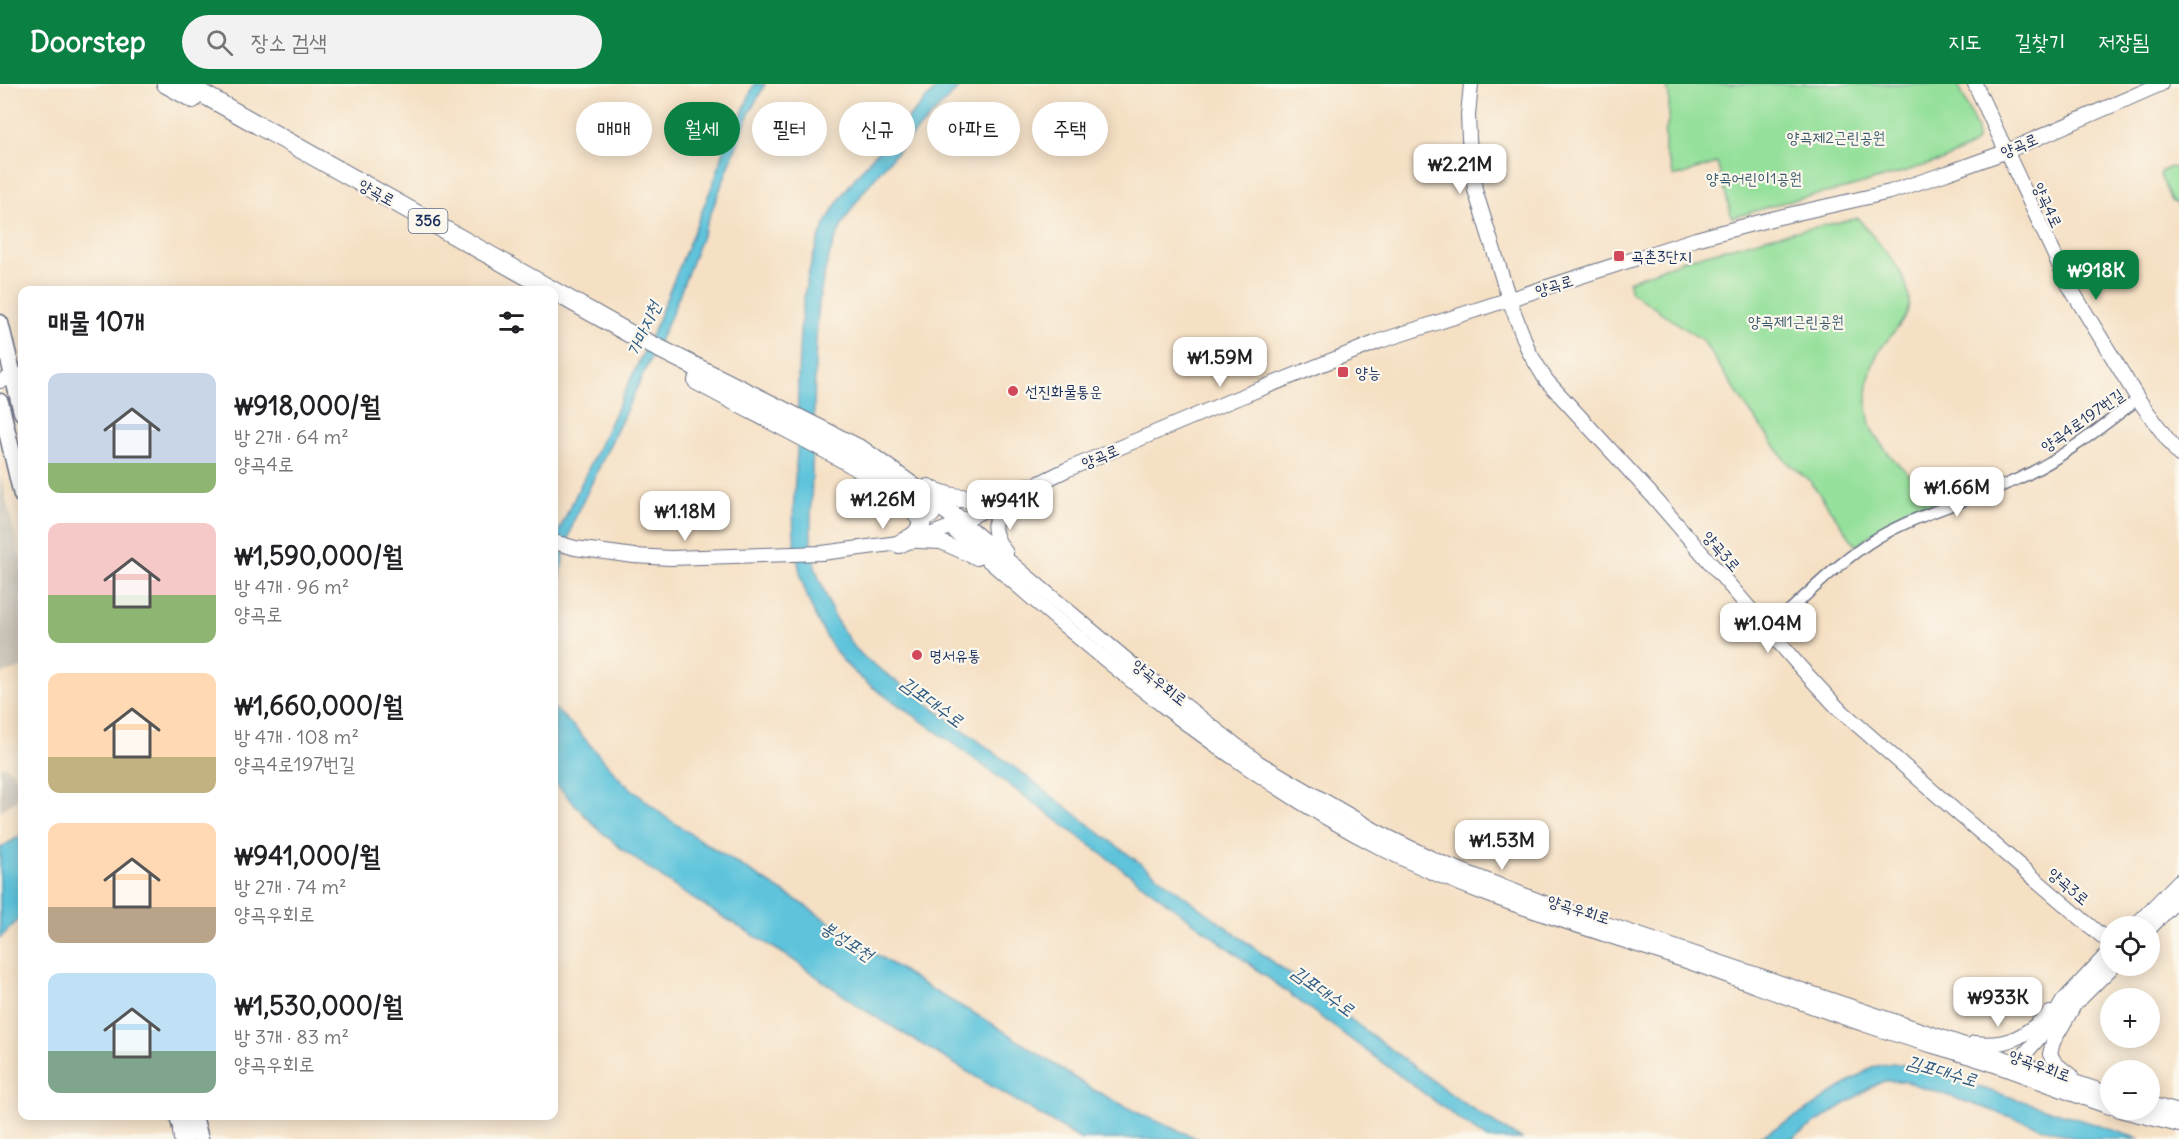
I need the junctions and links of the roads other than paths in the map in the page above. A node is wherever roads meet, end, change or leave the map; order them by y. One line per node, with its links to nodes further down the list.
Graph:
1 (155, 84): 8 (highway)
2 (166, 84): 8 (highway, 양곡로 / 356)
3 (185, 84): 8 (highway, 양곡로 / 356)
4 (197, 84): 8 (highway)
5 (1471, 84): 12 (street, 양곡3로)
6 (1975, 84): 9 (street, 양곡4로)
7 (2161, 84): 9 (street, 양곡로)
8 (221, 110): 10 (highway, 양곡로 / 356); 11 (highway, 양곡로 / 356)
9 (2005, 152): 12 (street, 양곡로); 21 (street, 양곡4로)
10 (525, 286)
11 (534, 286)
12 (1509, 299): 27 (street, 양곡로); 33 (street, 양곡3로)
13 (558, 300): 16 (highway, 양곡로 / 356)
14 (558, 304): 16 (highway, 356)
15 (1, 332): 17 (main road); 19 (main road)
16 (630, 340): 18 (highway, 356)
17 (18, 349)
18 (666, 359): 23 (highway, 356); 26 (highway, 356)
19 (12, 378): 20 (main road)
20 (18, 398)
21 (2138, 399): 24 (street, 양곡4로); 33 (street, 양곡4로197번길)
22 (0, 402): 25 (main road)
23 (862, 450): 27 (highway); 28 (highway, 356)
24 (2179, 455)
25 (18, 478)
26 (885, 483): 28 (highway, 356); 30 (highway)
27 (1028, 487): 28 (street, 양곡로); 32 (street)
28 (955, 524): 30 (street, 양곡로); 31 (street, 양곡우회로); 32 (street, 양곡우회로)
29 (558, 543): 30 (street)
30 (907, 543): 31 (street)
31 (998, 569): 43 (street, 양곡우회로)
32 (1028, 577): 42 (street, 양곡우회로)
33 (1768, 630): 38 (street, 양곡3로)
34 (2179, 881): 36 (street)
35 (2179, 898): 37 (street)
36 (2145, 916)
37 (2160, 918)
38 (2100, 934)
39 (2100, 964): 41 (street)
40 (2101, 976): 41 (street)
41 (2068, 1005): 42 (street); 43 (street); 44 (street)
42 (1928, 1034): 43 (street, 양곡우회로)
43 (2021, 1069): 44 (street, 양곡우회로); 46 (street, 양곡우회로)
44 (2089, 1086): 45 (street, 양곡우회로)
45 (2100, 1090)
46 (2100, 1103)
47 (2160, 1107): 48 (street)
48 (2179, 1112)
49 (195, 1120): 52 (main road)
50 (2159, 1120): 51 (street)
51 (2179, 1125)
52 (200, 1139)

